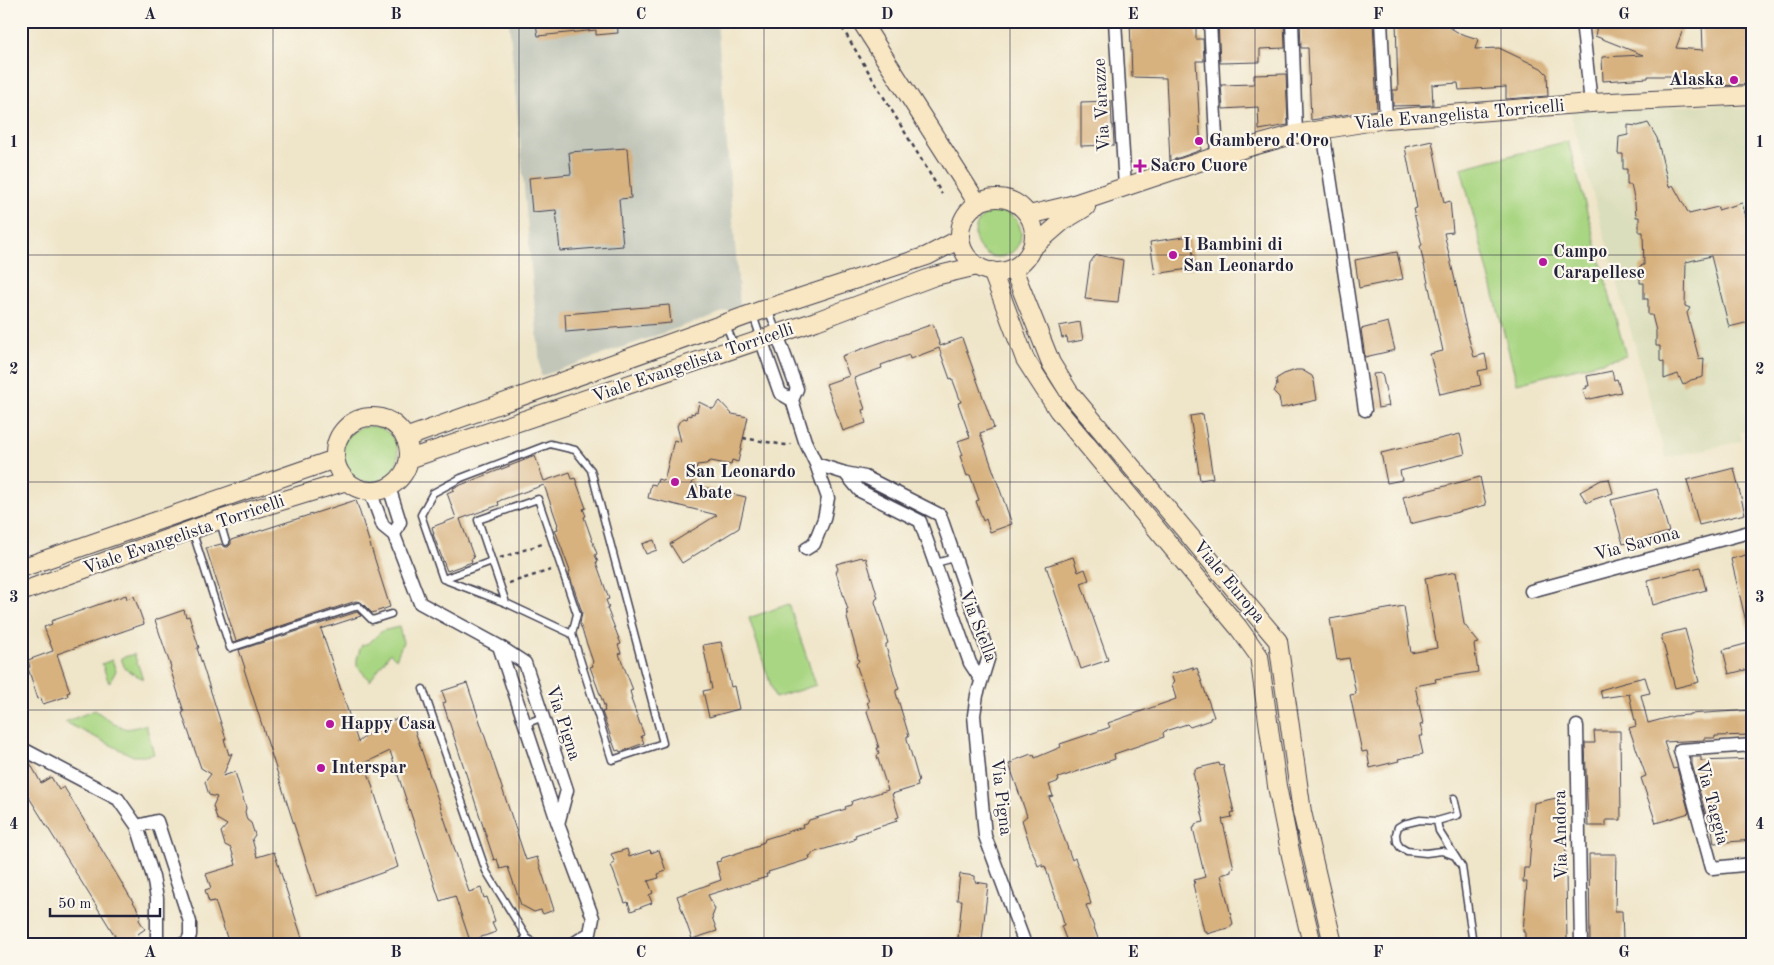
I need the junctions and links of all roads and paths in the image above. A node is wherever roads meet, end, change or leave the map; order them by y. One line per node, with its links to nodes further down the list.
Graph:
1 (838, 21): 15 (path)
2 (861, 21): 16 (street)
3 (1115, 21): 14 (street, Via Varazze)
4 (1210, 21): 13 (street)
5 (1292, 21): 12 (street)
6 (1381, 21): 10 (street)
7 (1582, 21): 9 (street)
8 (1753, 95): 9 (street, Viale Evangelista Torricelli)
9 (1591, 103): 10 (street, Viale Evangelista Torricelli)
10 (1386, 119): 11 (street, Viale Evangelista Torricelli)
11 (1323, 130): 12 (street, Viale Evangelista Torricelli); 26 (street)
12 (1296, 134): 13 (street, Viale Evangelista Torricelli)
13 (1217, 156): 14 (street, Viale Evangelista Torricelli)
14 (1119, 189): 17 (street, Viale Evangelista Torricelli); 19 (street, Viale Evangelista Torricelli)
15 (942, 194)
16 (978, 204): 17 (street); 18 (street)
17 (1029, 215): 19 (street)
18 (960, 239): 21 (street); 22 (street, Viale Evangelista Torricelli)
19 (1033, 246): 20 (street, Viale Evangelista Torricelli)
20 (1015, 268): 21 (street, Viale Evangelista Torricelli); 38 (street, Viale Europa)
21 (985, 269): 24 (street, Viale Evangelista Torricelli); 38 (street, Viale Europa)
22 (760, 311): 23 (street, Viale Evangelista Torricelli); 24 (lane); 24 (lane)
23 (726, 324): 25 (lane); 27 (street, Viale Evangelista Torricelli)
24 (769, 336): 25 (street, Viale Evangelista Torricelli); 29 (street)
25 (734, 348): 31 (street, Viale Evangelista Torricelli)
26 (1365, 410)
27 (405, 438): 30 (street); 31 (street)
28 (743, 438): 29 (path)
29 (805, 441): 32 (street)
30 (335, 459): 34 (street); 49 (street, Viale Evangelista Torricelli)
31 (409, 460): 35 (street)
32 (816, 464): 33 (street, Via Stella); 44 (street)
33 (845, 474): 45 (street, Via Stella); 47 (street, Via Stella)
34 (347, 481): 36 (street); 37 (street, Viale Evangelista Torricelli)
35 (389, 488): 36 (street); 41 (street, Via Pigna)
36 (370, 491): 41 (street, Via Pigna)
37 (219, 520): 39 (street, Viale Evangelista Torricelli); 43 (lane)
38 (1168, 525): 78 (street, Viale Europa); 79 (street, Viale Europa)
39 (192, 530): 53 (street, Viale Evangelista Torricelli); 55 (lane)
40 (1753, 531): 52 (street, Via Savona)
41 (394, 535): 57 (street, Via Pigna)
42 (552, 540): 46 (path); 46 (lane); 48 (lane)
43 (226, 542)
44 (806, 549)
45 (954, 558): 47 (lane); 58 (street, Via Stella)
46 (492, 561): 50 (lane); 51 (lane)
47 (936, 563): 58 (street, Via Stella)
48 (561, 567): 51 (path); 56 (lane)
49 (21, 568)
50 (443, 579): 54 (lane); 56 (lane)
51 (500, 586): 54 (lane)
52 (1531, 591)
53 (21, 592)
54 (506, 603): 56 (lane)
55 (391, 614)
56 (572, 634)
57 (498, 646): 60 (street, Via Pigna); 61 (street, Via Pigna)
58 (981, 680): 77 (street, Via Pigna)
59 (423, 689): 71 (lane)
60 (543, 717): 61 (lane); 67 (street, Via Pigna)
61 (524, 724): 67 (street, Via Pigna)
62 (1577, 726): 81 (street, Via Andora)
63 (1753, 745): 70 (street, Via Taggia)
64 (21, 748): 68 (street)
65 (1454, 798): 66 (lane)
66 (1437, 821): 69 (lane); 69 (lane)
67 (558, 824): 76 (street, Via Pigna)
68 (137, 826): 72 (street); 73 (street)
69 (1455, 856): 80 (lane)
70 (1753, 864)
71 (527, 938): 74 (lane); 75 (lane)
72 (157, 944)
73 (182, 944)
74 (518, 944)
75 (536, 944)
76 (573, 944)
77 (1025, 944)
78 (1312, 944)
79 (1334, 944)
80 (1473, 944)
81 (1581, 944)

